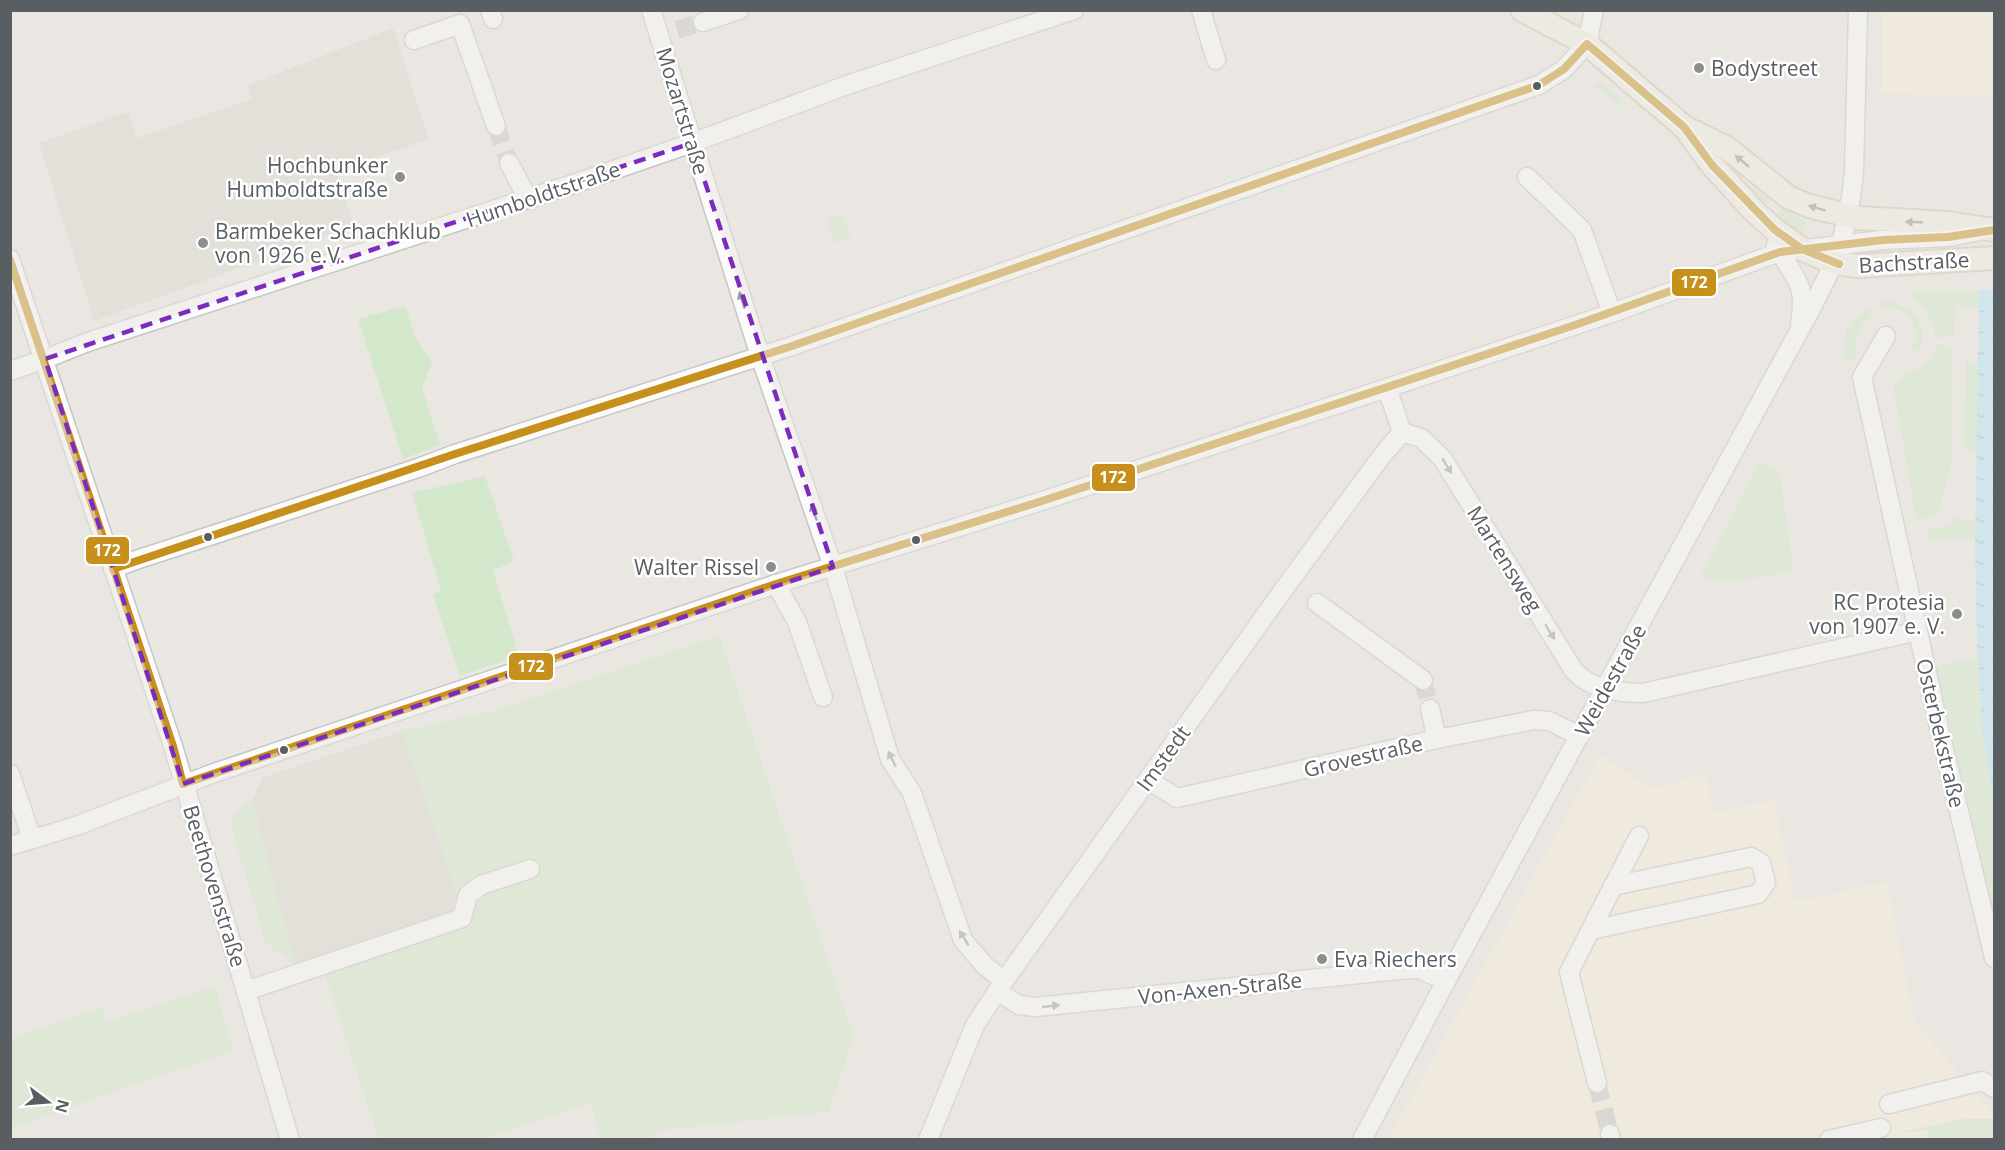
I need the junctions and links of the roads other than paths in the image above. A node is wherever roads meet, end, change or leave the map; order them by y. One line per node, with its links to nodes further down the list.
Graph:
1 (651, 10): 14 (street, Mozartstraße)
2 (739, 10): 8 (street)
3 (1074, 10): 14 (street, Humboldtstraße)
4 (1201, 10): 11 (street)
5 (1522, 10): 10 (main road)
6 (1594, 10): 10 (street)
7 (1858, 10): 18 (street, Weidestraße)
8 (703, 22)
9 (414, 40): 12 (street)
10 (1587, 44): 13 (main road); 29 (street)
11 (1216, 60)
12 (496, 126)
13 (1684, 127): 18 (main road, Bachstraße, one-way to 13); 19 (main road, Bachstraße)
14 (692, 143): 17 (street, Humboldtstraße); 29 (street, Mozartstraße, one-way to 14)
15 (509, 163): 17 (street)
16 (1527, 177): 26 (street)
17 (528, 199): 30 (street, Humboldtstraße)
18 (1848, 216): 20 (main road, Bachstraße, one-way to 18); 23 (street, Weidestraße)
19 (1763, 219): 21 (main road, Bachstraße); 22 (street)
20 (1990, 230): 23 (street)
21 (1802, 249): 22 (street); 23 (main road, Bachstraße)
22 (1780, 252): 26 (street); 27 (street)
23 (1838, 254): 25 (main road, Bachstraße); 27 (street, Weidestraße)
24 (10, 258): 30 (street, Beethovenstraße)
25 (1989, 258)
26 (1611, 313): 32 (street)
27 (1798, 334): 40 (street, Weidestraße)
28 (1886, 336): 38 (street, Osterbekstraße)
29 (760, 356): 34 (street, Mozartstraße, one-way to 29); 35 (street)
30 (45, 359): 31 (street, Humboldtstraße); 35 (street, Beethovenstraße)
31 (10, 370)
32 (1387, 388): 33 (street); 34 (street)
33 (1402, 432): 40 (street, Martensweg, one-way to 40); 46 (street, Imstedt)
34 (833, 567): 36 (street); 56 (street, Mozartstraße, one-way to 34)
35 (113, 569): 47 (street, Beethovenstraße)
36 (776, 584): 41 (street); 47 (street)
37 (1317, 603): 39 (street)
38 (1918, 631): 40 (street); 54 (street, Osterbekstraße)
39 (1423, 680)
40 (1606, 689): 43 (street, Weidestraße)
41 (823, 697)
42 (1430, 709): 44 (street)
43 (1580, 736): 44 (street, Grovestraße); 55 (street, Weidestraße)
44 (1437, 739): 46 (street, Grovestraße)
45 (10, 774): 49 (street)
46 (1148, 780): 56 (street, Imstedt)
47 (183, 784): 49 (street); 57 (street, Beethovenstraße)
48 (1639, 836): 52 (street)
49 (32, 839): 50 (street)
50 (10, 846)
51 (530, 869): 57 (street)
52 (1613, 886): 53 (street); 53 (street)
53 (1591, 930): 58 (street)
54 (1995, 958)
55 (1446, 981): 56 (street, Von-Axen-Straße, one-way to 55); 65 (street, Weidestraße)
56 (1000, 986): 64 (street, Imstedt)
57 (246, 991): 63 (street, Beethovenstraße)
58 (1597, 1083)
59 (1995, 1088): 60 (street)
60 (1889, 1104)
61 (1881, 1128): 62 (street)
62 (1832, 1139)
63 (290, 1140)
64 (928, 1140)
65 (1362, 1140)

